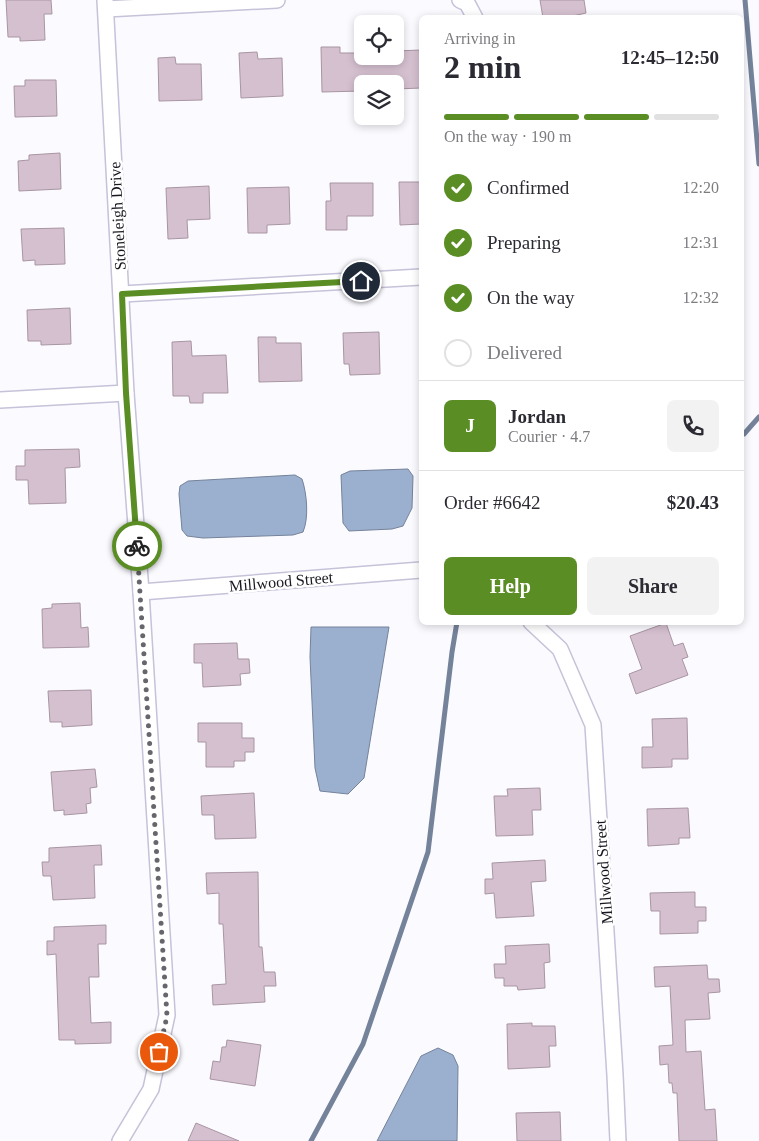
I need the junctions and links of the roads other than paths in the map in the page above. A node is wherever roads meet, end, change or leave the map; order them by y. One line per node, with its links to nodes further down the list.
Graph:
1 (277, 0): 3 (street)
2 (460, 0): 4 (street)
3 (106, 4): 6 (street, Stoneleigh Drive)
4 (473, 15)
5 (419, 278): 6 (street)
6 (122, 294): 7 (street, Stoneleigh Drive)
7 (126, 393): 8 (street); 10 (street, Stoneleigh Drive)
8 (0, 400)
9 (419, 570): 10 (street, Millwood Street)
10 (141, 592): 12 (street, Stoneleigh Drive)
11 (534, 625): 13 (street, Millwood Street)
12 (120, 1141)
13 (618, 1141)

